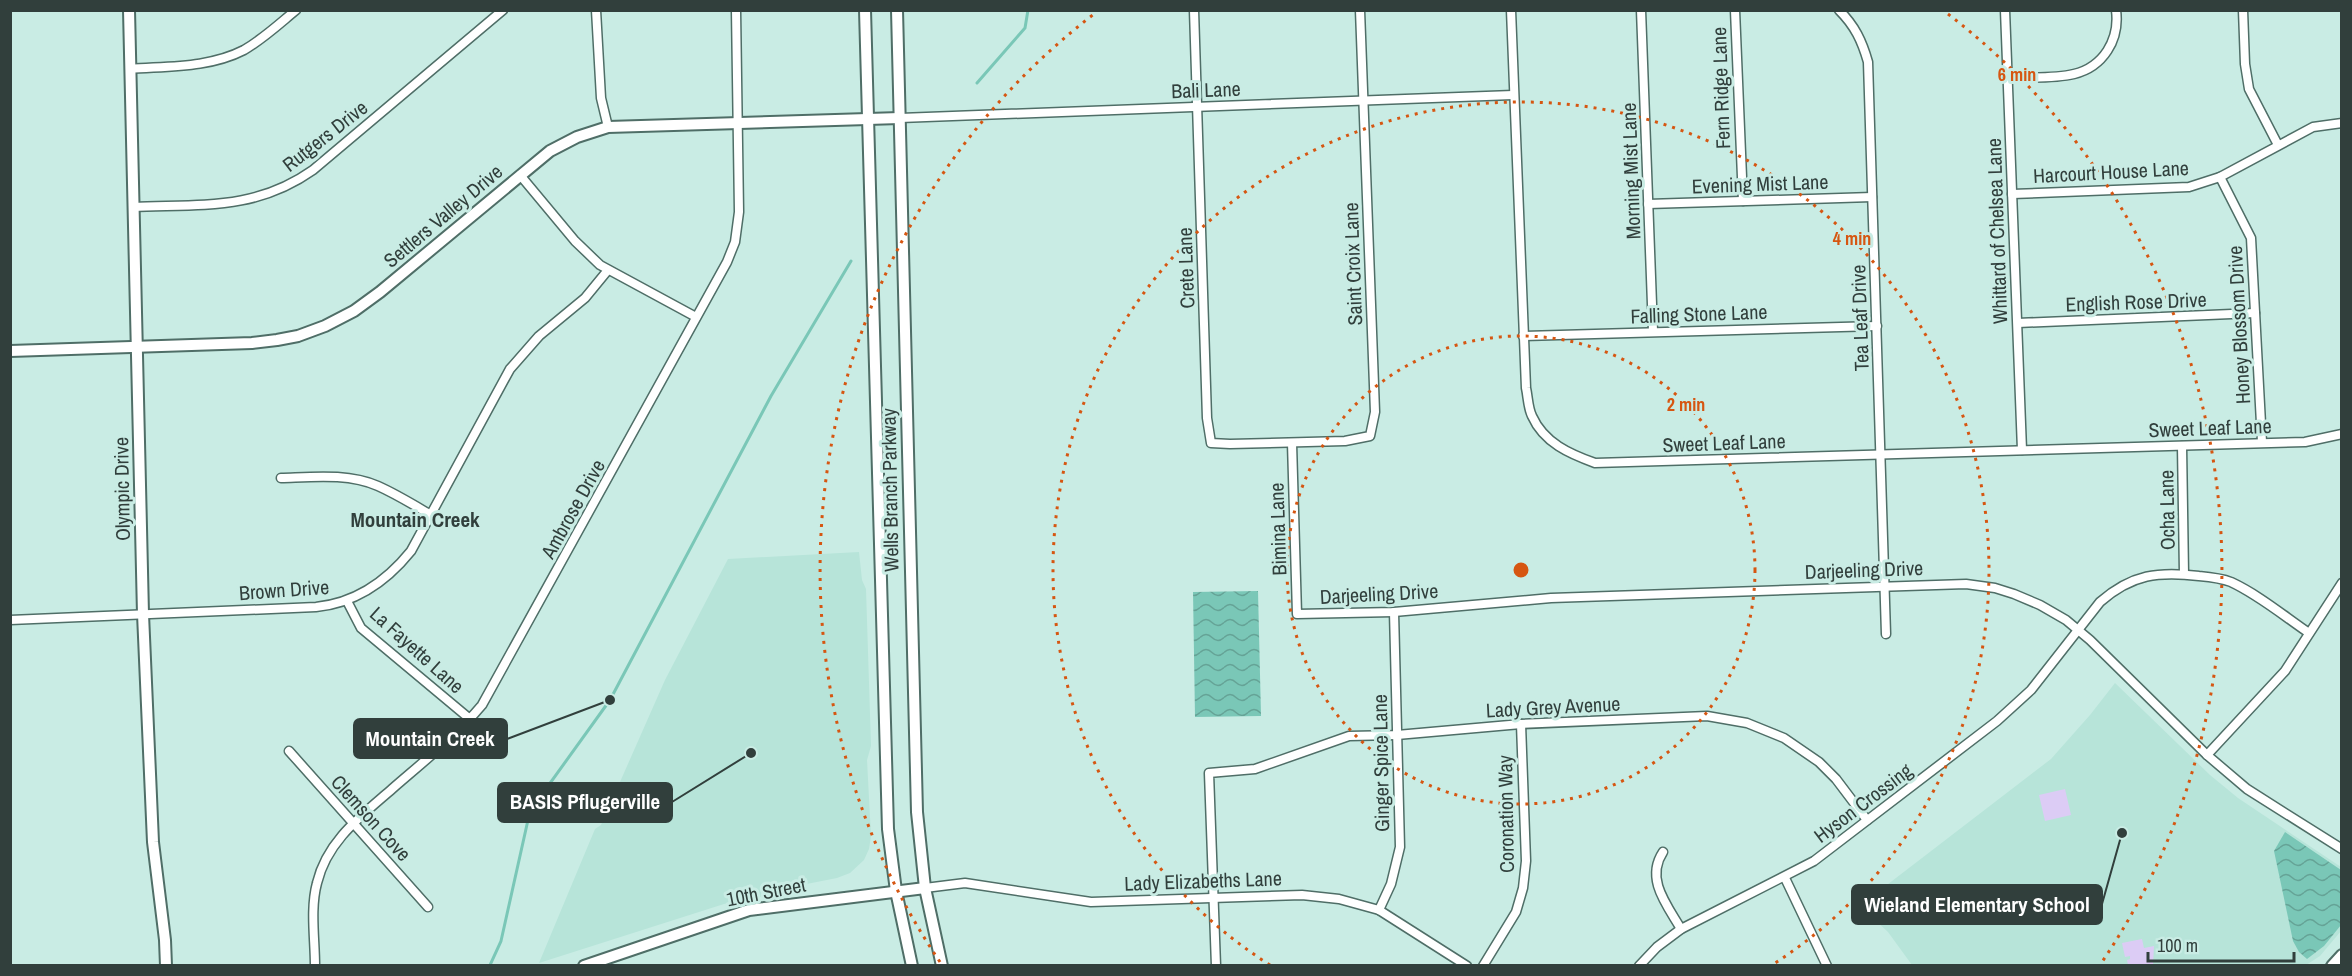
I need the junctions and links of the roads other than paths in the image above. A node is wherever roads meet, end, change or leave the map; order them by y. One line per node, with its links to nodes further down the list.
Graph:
1 (129, 10): 17 (street, Olympic Drive)
2 (296, 10): 17 (street)
3 (503, 10): 34 (street, Rutgers Drive)
4 (597, 10): 26 (street)
5 (736, 10): 24 (street, Ambrose Drive)
6 (865, 10): 22 (street, Wells Branch Parkway)
7 (897, 10): 23 (street, Wells Branch Parkway)
8 (1194, 10): 21 (street, Crete Lane)
9 (1360, 10): 20 (street, Saint Croix Lane)
10 (1511, 10): 19 (street, Sweet Leaf Lane)
11 (1641, 10): 33 (street, Morning Mist Lane)
12 (1735, 10): 32 (street, Fern Ridge Lane)
13 (1839, 10): 31 (street, Tea Leaf Drive)
14 (2005, 10): 18 (street, Whittard of Chelsea Lane)
15 (2116, 10): 18 (street)
16 (2243, 10): 27 (street)
17 (130, 69): 34 (street, Olympic Drive)
18 (2008, 78): 30 (street, Whittard of Chelsea Lane)
19 (1513, 95): 20 (street, Bali Lane); 41 (street, Sweet Leaf Lane)
20 (1363, 100): 21 (street, Bali Lane); 46 (street, Saint Croix Lane)
21 (1198, 107): 23 (street, Bali Lane); 46 (street, Crete Lane)
22 (867, 118): 23 (street, Settlers Valley Drive); 24 (street, Settlers Valley Drive); 74 (street, Wells Branch Parkway)
23 (900, 118): 73 (street, Wells Branch Parkway)
24 (738, 122): 26 (street, Settlers Valley Drive); 37 (street, Ambrose Drive)
25 (2342, 123): 27 (street, Harcourt House Lane)
26 (608, 127): 28 (street, Settlers Valley Drive)
27 (2278, 145): 29 (street, Harcourt House Lane)
28 (520, 175): 35 (street); 42 (street, Settlers Valley Drive)
29 (2220, 177): 30 (street, Harcourt House Lane); 36 (street, Honey Blossom Drive)
30 (2012, 194): 38 (street, Whittard of Chelsea Lane)
31 (1872, 197): 32 (street, Evening Mist Lane); 39 (street, Tea Leaf Drive)
32 (1743, 201): 33 (street, Evening Mist Lane)
33 (1648, 204): 40 (street, Morning Mist Lane)
34 (133, 207): 42 (street, Olympic Drive)
35 (608, 270): 37 (street); 51 (street, Brown Drive)
36 (2255, 313): 38 (street, English Rose Drive); 45 (street, Honey Blossom Drive)
37 (696, 317): 63 (street, Ambrose Drive)
38 (2018, 323): 48 (street, Whittard of Chelsea Lane)
39 (1877, 326): 40 (street, Falling Stone Lane); 49 (street, Tea Leaf Drive)
40 (1653, 331): 41 (street, Falling Stone Lane)
41 (1523, 336): 49 (street, Sweet Leaf Lane)
42 (137, 346): 43 (street, Settlers Valley Drive); 57 (street, Olympic Drive)
43 (10, 351)
44 (2342, 434): 45 (street, Sweet Leaf Lane)
45 (2262, 442): 47 (street, Sweet Leaf Lane)
46 (1292, 443): 58 (street, Bimina Lane)
47 (2182, 446): 48 (street, Sweet Leaf Lane); 52 (street, Ocha Lane)
48 (2022, 450): 49 (street, Sweet Leaf Lane)
49 (1881, 455): 54 (street, Tea Leaf Drive)
50 (281, 478): 51 (street)
51 (431, 515): 55 (street, Brown Drive)
52 (2184, 574): 60 (street, Hyson Crossing); 61 (street, Hyson Crossing)
53 (2342, 584): 61 (street)
54 (1885, 586): 56 (street, Darjeeling Drive); 60 (street, Darjeeling Drive); 62 (street, Tea Leaf Drive)
55 (347, 601): 57 (street, Brown Drive); 63 (street, La Fayette Lane)
56 (1394, 612): 58 (street, Darjeeling Drive); 65 (street, Ginger Spice Lane)
57 (143, 614): 59 (street, Brown Drive); 80 (street, Olympic Drive)
58 (1297, 614)
59 (10, 620)
60 (2078, 629): 67 (street, Darjeeling Drive); 68 (street, Hyson Crossing)
61 (2309, 633): 67 (street)
62 (1886, 634)
63 (470, 719): 69 (street, Ambrose Drive)
64 (1521, 724): 65 (street, Lady Grey Avenue); 68 (street, Lady Grey Avenue); 87 (street, Coronation Way)
65 (1397, 735): 75 (street, Lady Grey Avenue); 77 (street, Ginger Spice Lane)
66 (289, 750): 69 (street, Clemson Cove)
67 (2207, 754): 70 (street, Darjeeling Drive)
68 (1867, 820): 72 (street, Hyson Crossing)
69 (352, 823): 76 (street, Clemson Cove); 81 (street, Ambrose Drive)
70 (2342, 849)
71 (1663, 852): 78 (street)
72 (1785, 878): 78 (street, Hyson Crossing); 89 (street)
73 (925, 888): 74 (street, 10th Street); 75 (street, Lady Elizabeths Lane); 84 (street, Wells Branch Parkway)
74 (897, 891): 82 (street, 10th Street); 83 (street, Wells Branch Parkway)
75 (1214, 896): 77 (street, Lady Elizabeths Lane); 85 (street)
76 (428, 907)
77 (1379, 910): 86 (street, Lady Elizabeths Lane)
78 (1682, 928): 88 (street, Hyson Crossing)
79 (2342, 955): 90 (street)
80 (166, 966)
81 (315, 966)
82 (584, 966)
83 (912, 966)
84 (942, 966)
85 (1216, 966)
86 (1467, 966)
87 (1484, 966)
88 (1639, 966)
89 (1827, 966)
90 (2332, 966)

